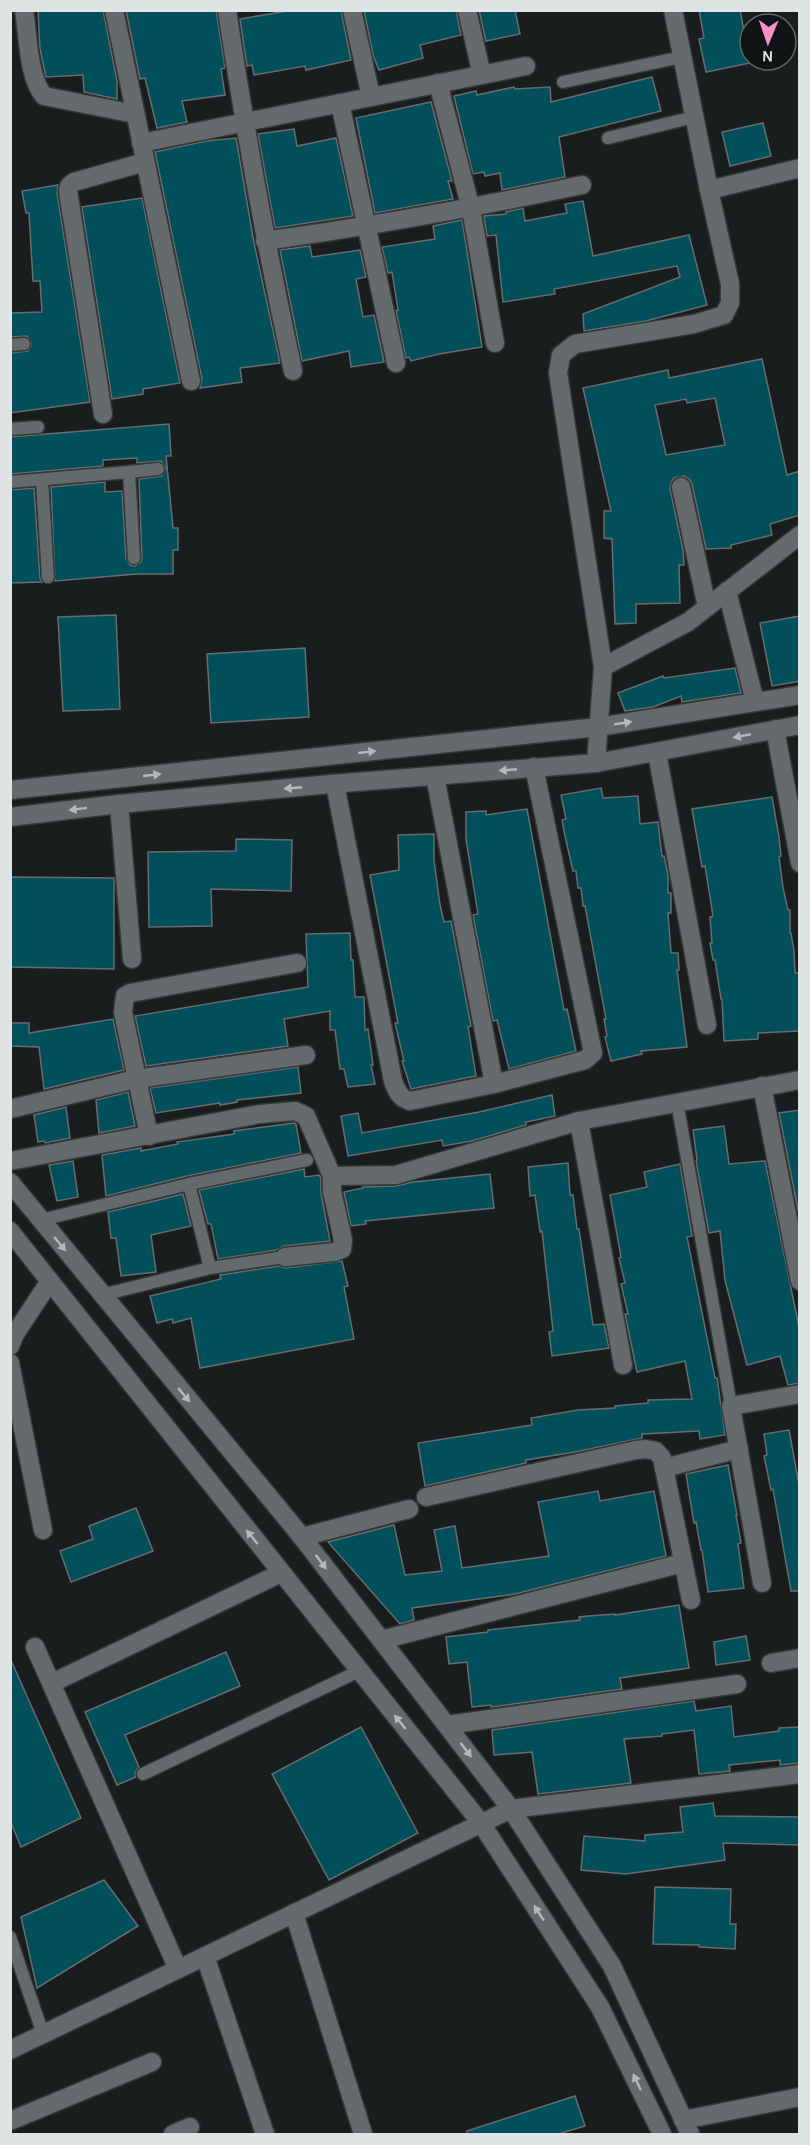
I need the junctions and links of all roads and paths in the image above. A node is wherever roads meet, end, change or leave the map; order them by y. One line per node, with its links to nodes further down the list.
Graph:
1 (24, 10): 14 (street)
2 (114, 10): 14 (street)
3 (227, 10): 16 (street)
4 (352, 10): 12 (street)
5 (466, 10): 9 (street)
6 (673, 10): 7 (street)
7 (682, 57): 10 (lane); 15 (street)
8 (526, 66): 9 (street)
9 (482, 75): 11 (street)
10 (563, 82)
11 (438, 83): 12 (street); 23 (street)
12 (372, 97): 13 (street)
13 (340, 103): 16 (street); 24 (street)
14 (135, 114): 18 (street)
15 (694, 117): 17 (lane); 22 (street)
16 (243, 122): 18 (street); 25 (street)
17 (608, 138)
18 (141, 142): 19 (street)
19 (145, 162): 31 (street); 32 (street)
20 (800, 168): 22 (street)
21 (582, 185): 23 (street)
22 (709, 190): 45 (street)
23 (471, 208): 24 (street); 26 (street)
24 (368, 227): 25 (street); 29 (street)
25 (265, 241): 30 (street)
26 (495, 343)
27 (10, 345): 28 (lane)
28 (24, 345)
29 (396, 363)
30 (292, 371)
31 (191, 381)
32 (103, 414)
33 (38, 427): 34 (lane)
34 (10, 429)
35 (158, 469): 36 (lane)
36 (129, 472): 37 (lane); 41 (lane)
37 (42, 480): 38 (lane); 42 (lane)
38 (10, 482)
39 (681, 487): 44 (street)
40 (800, 535): 43 (street)
41 (134, 558)
42 (48, 576)
43 (727, 591): 44 (street); 47 (street)
44 (707, 607): 45 (street)
45 (603, 667): 49 (street)
46 (800, 695): 47 (street)
47 (755, 702): 49 (street, one-way to 47)
48 (800, 725): 50 (street)
49 (598, 727): 52 (street); 56 (street, one-way to 49)
50 (776, 729): 51 (street, one-way to 51); 59 (street)
51 (657, 753): 52 (street); 62 (street)
52 (596, 763): 53 (street)
53 (534, 767): 54 (street, one-way to 54); 66 (street)
54 (435, 776): 55 (street); 66 (street)
55 (335, 784): 57 (street, one-way to 57); 66 (street)
56 (10, 790)
57 (119, 804): 58 (street, one-way to 58); 60 (street)
58 (10, 817)
59 (800, 863)
60 (132, 960)
61 (297, 963): 64 (street)
62 (707, 1025)
63 (306, 1055): 64 (street)
64 (136, 1079): 69 (street); 71 (street)
65 (800, 1080): 67 (street)
66 (494, 1084)
67 (762, 1086): 68 (street); 82 (street)
68 (677, 1102): 70 (street); 89 (lane)
69 (10, 1109)
70 (579, 1121): 74 (street); 86 (street)
71 (148, 1136): 73 (street); 74 (street)
72 (307, 1160): 76 (lane)
73 (10, 1161)
74 (332, 1176): 79 (street)
75 (10, 1182): 77 (street)
76 (189, 1184): 77 (lane); 80 (lane)
77 (41, 1220): 83 (street, one-way to 83)
78 (10, 1231): 81 (street)
79 (285, 1257): 80 (lane)
80 (210, 1268): 83 (lane)
81 (50, 1281): 84 (street); 99 (street, one-way to 81)
82 (800, 1281)
83 (102, 1295): 97 (street, one-way to 97)
84 (10, 1346)
85 (10, 1363): 87 (street)
86 (623, 1365)
87 (13, 1391): 91 (street)
88 (800, 1394): 89 (street)
89 (731, 1406): 90 (street)
90 (739, 1449): 93 (street); 100 (street)
91 (28, 1454): 92 (street); 96 (street)
92 (10, 1459)
93 (664, 1468): 94 (street); 98 (street)
94 (426, 1497)
95 (409, 1509): 97 (street)
96 (43, 1530)
97 (302, 1537): 102 (street, one-way to 102)
98 (683, 1563): 101 (street); 102 (street)
99 (281, 1572): 106 (street); 107 (street)
100 (762, 1583)
101 (691, 1600)
102 (381, 1640): 109 (street)
103 (35, 1647): 107 (street)
104 (800, 1658): 105 (street)
105 (771, 1663)
106 (359, 1671): 111 (lane); 113 (street, one-way to 106)
107 (52, 1683): 117 (street)
108 (737, 1684): 109 (street)
109 (447, 1725): 112 (street, one-way to 112)
110 (800, 1773): 112 (street)
111 (143, 1774)
112 (511, 1809): 113 (street); 124 (street)
113 (481, 1823): 114 (street); 128 (street, one-way to 113)
114 (294, 1913): 116 (street); 127 (street)
115 (10, 1937): 118 (lane)
116 (205, 1956): 117 (street); 126 (street)
117 (178, 1969): 118 (street)
118 (44, 2034): 119 (street)
119 (10, 2050)
120 (152, 2062): 122 (street)
121 (800, 2097): 124 (street)
122 (10, 2121)
123 (190, 2127): 125 (street)
124 (687, 2127)
125 (173, 2134)
126 (265, 2134)
127 (363, 2134)
128 (662, 2134)

